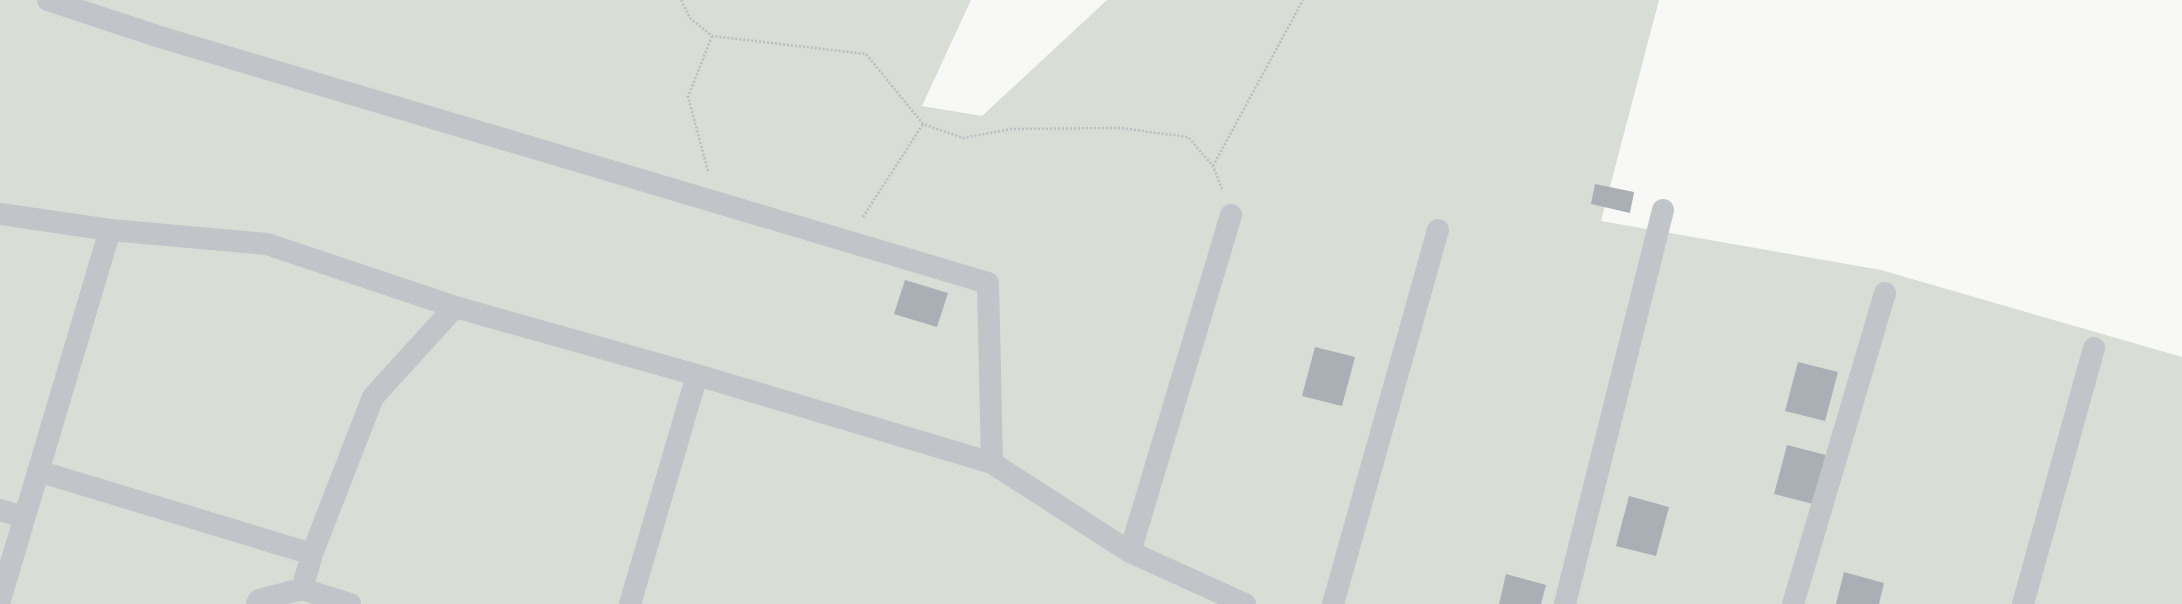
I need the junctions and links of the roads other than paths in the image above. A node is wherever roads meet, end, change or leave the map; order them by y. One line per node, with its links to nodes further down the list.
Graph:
1 (48, 0): 11 (street)
2 (1663, 210): 24 (street)
3 (0, 214): 5 (street)
4 (1231, 215): 15 (street)
5 (110, 230): 8 (street); 12 (street)
6 (1438, 230): 23 (street)
7 (1885, 293): 25 (street)
8 (455, 307): 10 (street); 16 (street)
9 (2094, 348): 26 (street)
10 (697, 375): 11 (street); 21 (street)
11 (992, 463): 15 (street)
12 (38, 471): 14 (street); 16 (street)
13 (0, 510): 14 (street)
14 (24, 517): 18 (street)
15 (1130, 552): 22 (street)
16 (312, 554): 17 (street)
17 (302, 590): 19 (street); 20 (street)
18 (0, 600)
19 (257, 604)
20 (350, 604)
21 (630, 604)
22 (1245, 604)
23 (1333, 604)
24 (1565, 604)
25 (1793, 604)
26 (2023, 604)

